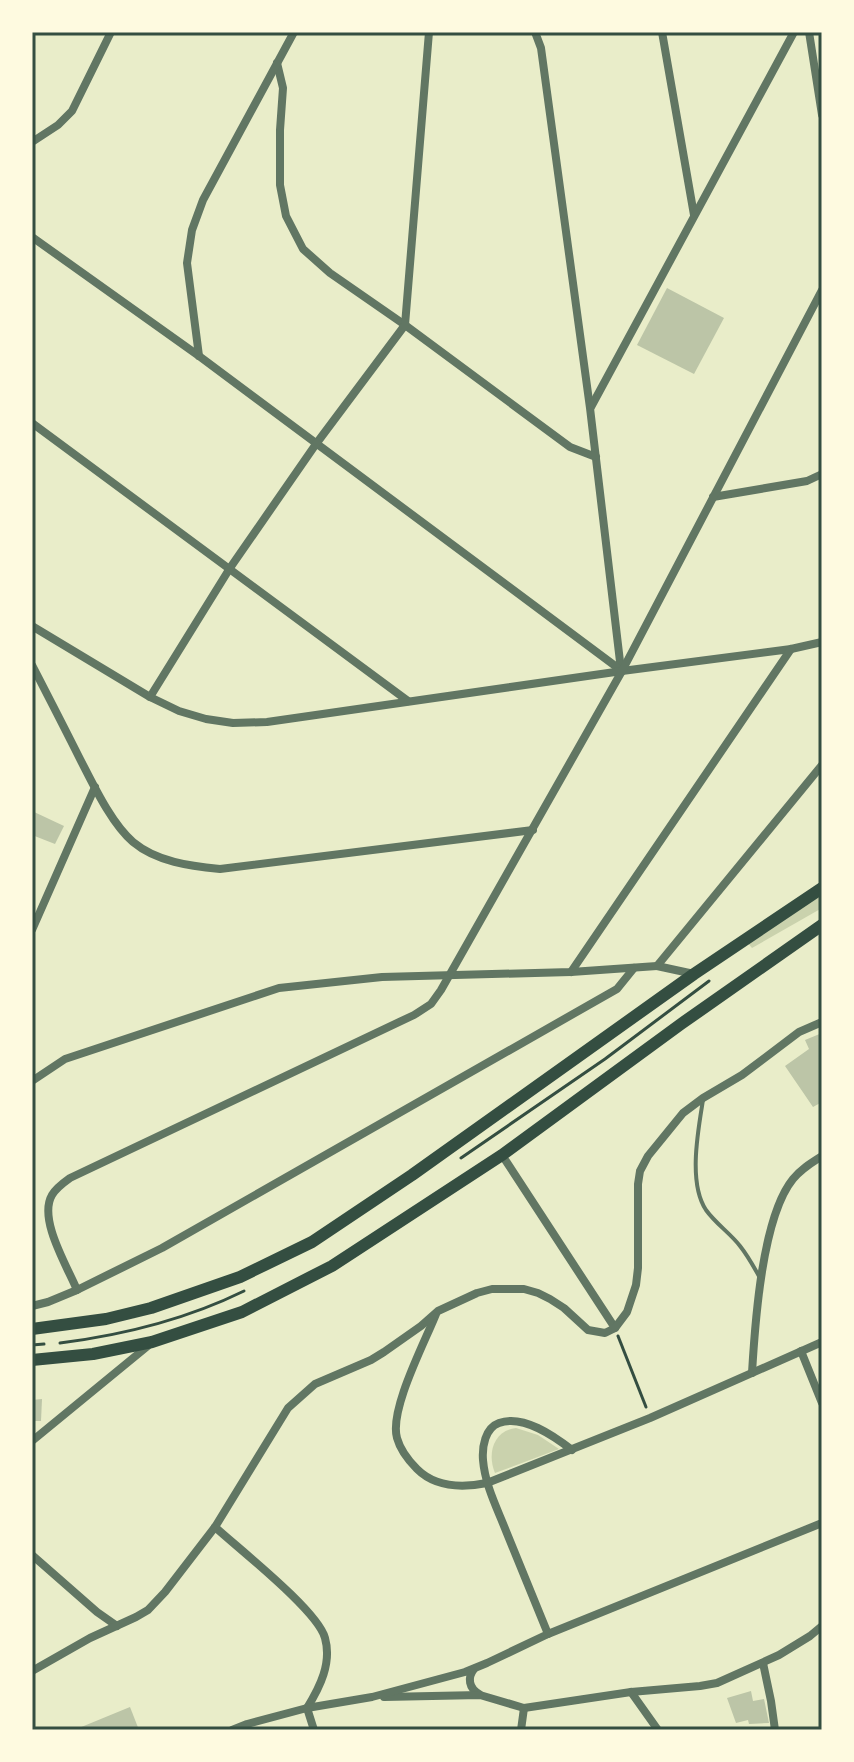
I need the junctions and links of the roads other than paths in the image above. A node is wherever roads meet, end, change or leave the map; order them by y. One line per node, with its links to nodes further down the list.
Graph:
1 (111, 32): 10 (street)
2 (294, 32): 8 (street)
3 (429, 32): 14 (street)
4 (535, 32): 16 (street)
5 (662, 32): 11 (street)
6 (794, 32): 11 (street)
7 (809, 32): 9 (street)
8 (277, 63): 14 (street); 15 (street)
9 (822, 115)
10 (32, 142)
11 (694, 215): 16 (street)
12 (32, 237): 15 (street)
13 (822, 290): 21 (street)
14 (405, 325): 18 (street); 19 (street)
15 (199, 356): 18 (street)
16 (590, 408): 19 (street)
17 (32, 423): 22 (street)
18 (316, 444): 22 (street); 27 (street)
19 (596, 457): 27 (street)
20 (822, 474): 21 (street)
21 (713, 497): 27 (street)
22 (230, 568): 28 (street); 29 (street)
23 (32, 626): 28 (street)
24 (822, 642): 25 (street)
25 (791, 649): 27 (street); 38 (street)
26 (32, 665): 31 (street)
27 (622, 671): 29 (street); 32 (street)
28 (150, 697): 29 (street)
29 (408, 701)
30 (822, 765): 36 (street)
31 (95, 787): 32 (street); 35 (street)
32 (533, 830): 40 (street)
33 (822, 888): 39 (main road)
34 (822, 925): 44 (main road)
35 (32, 930)
36 (657, 966): 37 (street); 39 (street)
37 (634, 968): 38 (street); 47 (street)
38 (571, 972): 40 (street)
39 (694, 974): 51 (main road)
40 (450, 975): 42 (street); 47 (street)
41 (822, 1022): 43 (street)
42 (32, 1081)
43 (703, 1098): 46 (lane); 50 (street)
44 (502, 1155): 50 (street); 52 (main road)
45 (822, 1156): 46 (street)
46 (761, 1279): 56 (street)
47 (77, 1290): 48 (street)
48 (32, 1306)
49 (438, 1311): 50 (street); 60 (street); 62 (street)
50 (615, 1328)
51 (32, 1329)
52 (152, 1342): 55 (main road); 58 (street)
53 (822, 1342): 54 (street)
54 (801, 1351): 56 (street); 57 (street)
55 (32, 1360)
56 (752, 1373): 59 (street)
57 (822, 1403)
58 (32, 1441)
59 (572, 1450): 60 (street); 60 (street)
60 (487, 1483): 66 (street)
61 (822, 1523): 66 (street)
62 (215, 1527): 64 (street); 73 (street)
63 (32, 1555): 64 (street)
64 (117, 1626): 69 (street)
65 (822, 1626): 67 (street)
66 (548, 1634): 68 (street)
67 (763, 1663): 70 (street); 79 (street)
68 (474, 1668): 71 (street); 72 (street)
69 (32, 1671)
70 (631, 1692): 74 (street); 78 (street)
71 (480, 1695): 72 (street); 74 (street)
72 (372, 1697): 73 (street)
73 (307, 1708): 75 (street); 76 (street)
74 (524, 1708): 77 (street)
75 (232, 1730)
76 (314, 1730)
77 (521, 1730)
78 (658, 1730)
79 (775, 1730)

